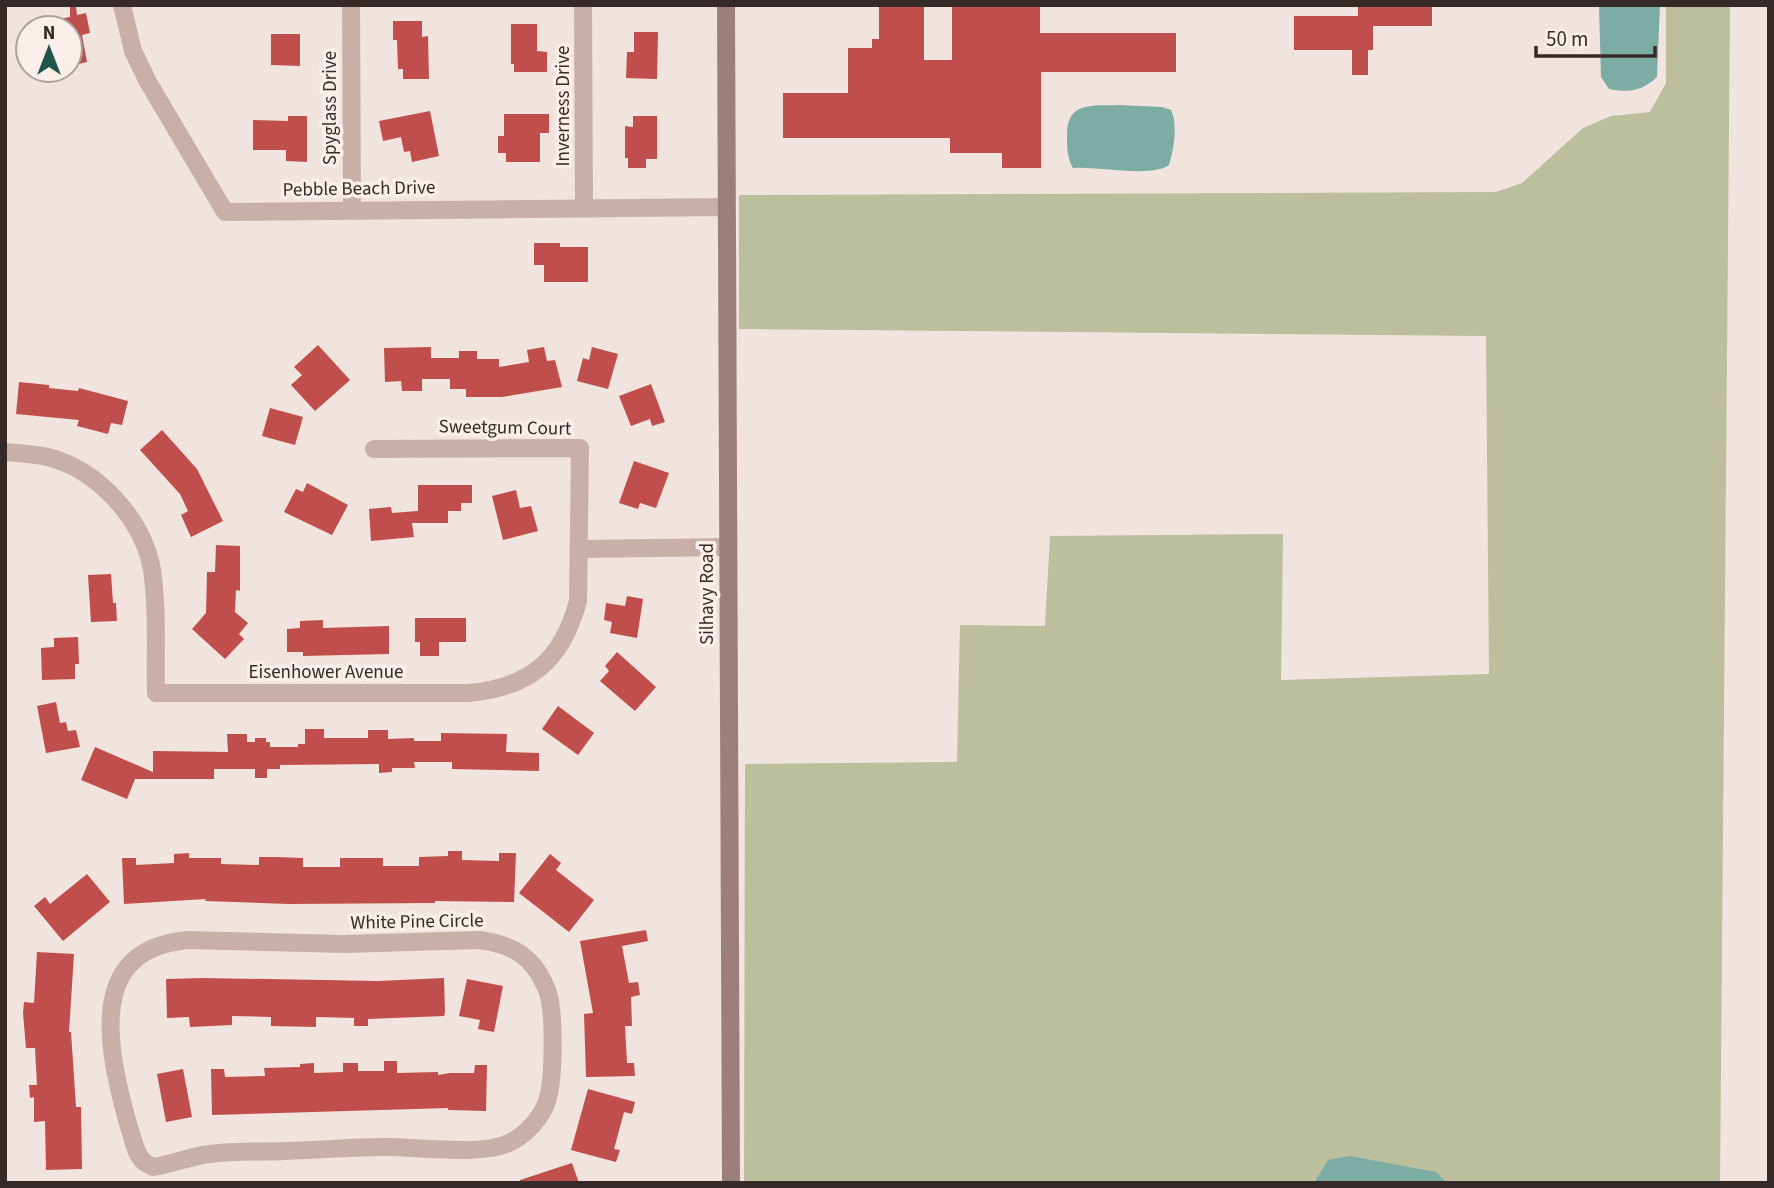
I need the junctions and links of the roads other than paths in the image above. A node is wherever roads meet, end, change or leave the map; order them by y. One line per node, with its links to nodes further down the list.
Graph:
1 (122, 5): 7 (street, Pebble Beach Drive)
2 (351, 5): 7 (street, Spyglass Drive)
3 (583, 5): 6 (street, Inverness Drive)
4 (726, 5): 5 (street, Silhavy Road)
5 (726, 207): 6 (street, Pebble Beach Drive); 10 (street, Silhavy Road)
6 (584, 208): 7 (street, Pebble Beach Drive)
7 (352, 210)
8 (374, 449): 11 (street, Sweetgum Court)
9 (5, 452): 11 (street, Eisenhower Avenue)
10 (728, 547): 11 (street); 13 (street, Silhavy Road)
11 (579, 549)
12 (153, 1175): 12 (street, White Pine Circle)
13 (731, 1183)

